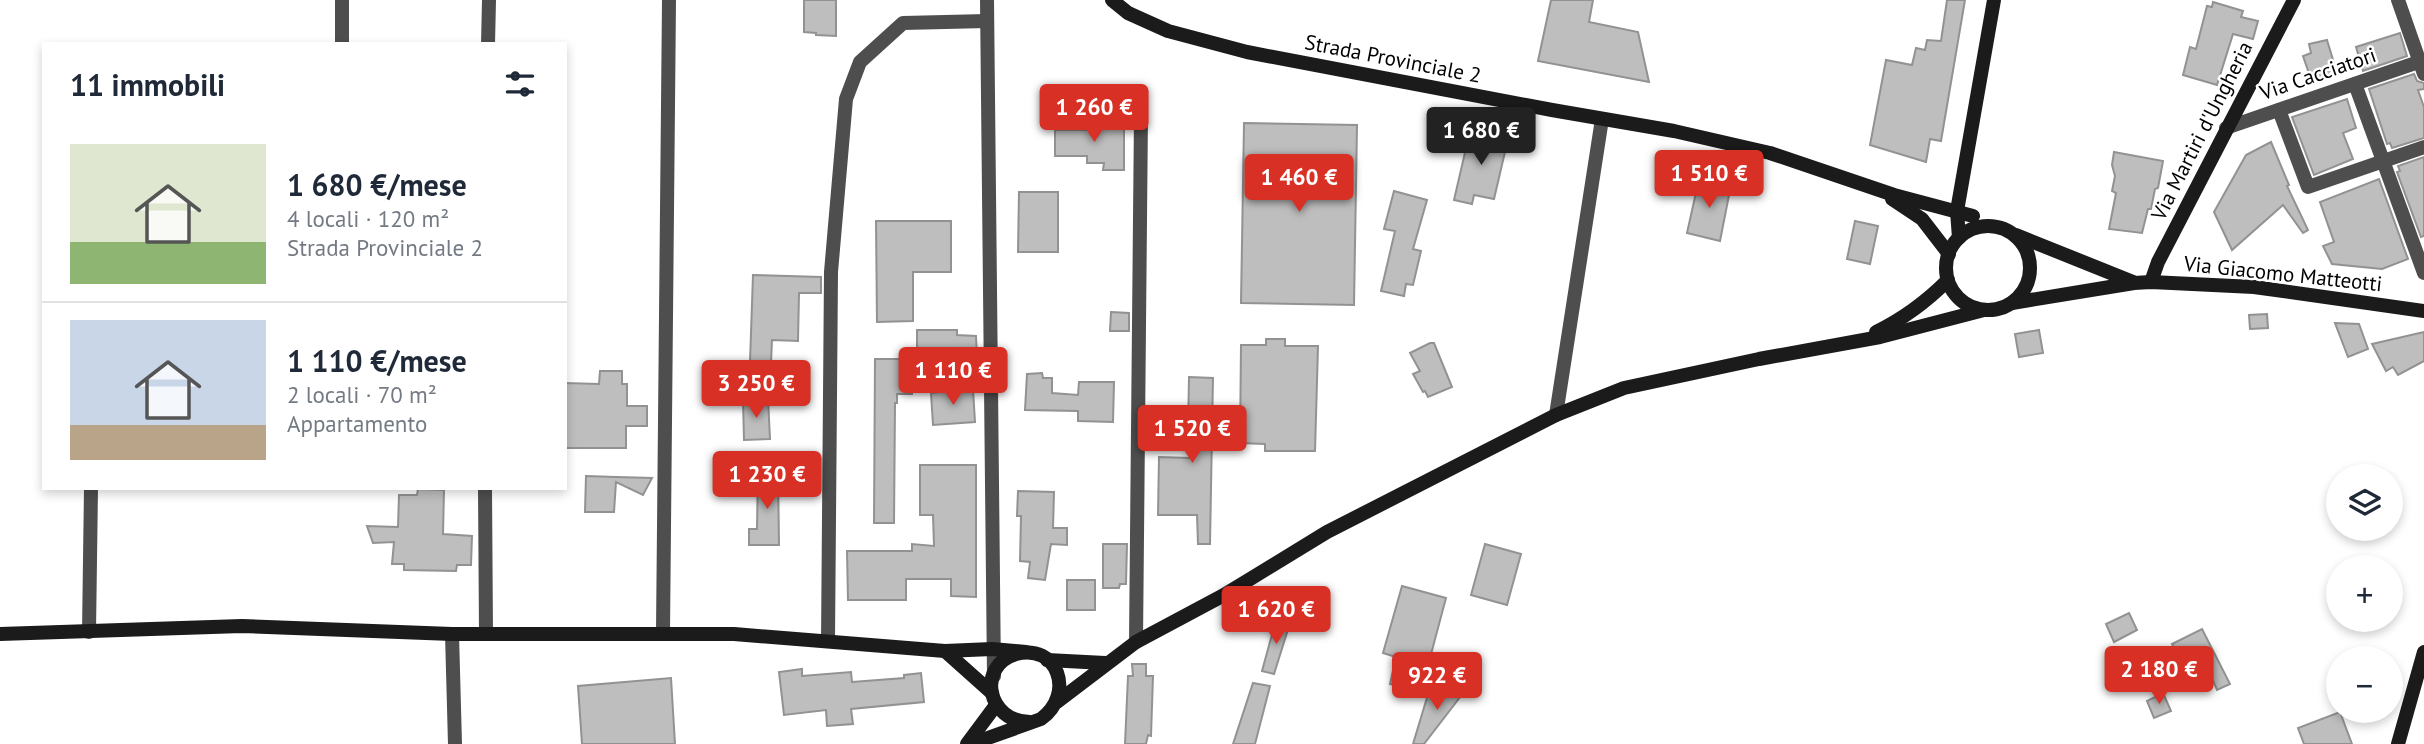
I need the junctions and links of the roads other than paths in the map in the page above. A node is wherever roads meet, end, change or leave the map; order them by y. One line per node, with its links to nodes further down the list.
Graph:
1 (342, 0): 10 (street)
2 (489, 0): 11 (street)
3 (668, 0): 40 (street)
4 (987, 0): 9 (street)
5 (1112, 0): 16 (main road, Strada Provinciale 2)
6 (1994, 0): 20 (main road)
7 (2294, 0): 17 (main road, Via Martiri d'Ungheria)
8 (2399, 0): 12 (street)
9 (987, 21): 44 (street); 46 (street)
10 (341, 42)
11 (488, 42)
12 (2423, 65): 13 (street, Via Cacciatori)
13 (2355, 84): 14 (street, Via Cacciatori); 19 (street)
14 (2279, 110): 17 (street, Via Cacciatori); 19 (street)
15 (1141, 114): 45 (street)
16 (1602, 119): 21 (main road, Strada Provinciale 2); 36 (street)
17 (2226, 128): 30 (main road, Via Martiri d'Ungheria)
18 (2424, 146): 19 (street)
19 (2383, 160): 28 (street)
20 (1964, 176): 22 (main road); 23 (main road)
21 (1876, 189): 22 (main road); 27 (main road)
22 (1957, 211): 23 (main road); 26 (main road)
23 (1973, 216): 24 (main road)
24 (1994, 226): 25 (main road); 26 (main road)
25 (2011, 233): 31 (main road); 32 (main road)
26 (1959, 238): 27 (main road)
27 (1949, 254): 29 (main road)
28 (2424, 273)
29 (1948, 280): 33 (main road); 35 (main road)
30 (2151, 282): 31 (main road, Via Giacomo Matteotti); 34 (main road, Via Giacomo Matteotti)
31 (2134, 283): 32 (main road, Via Giacomo Matteotti)
32 (2012, 303): 33 (main road)
33 (1984, 310): 35 (main road)
34 (2424, 311)
35 (1856, 342): 36 (main road)
36 (1556, 415): 45 (main road)
37 (91, 490): 39 (street)
38 (485, 490): 43 (street)
39 (89, 632): 41 (main road); 42 (main road)
40 (663, 632): 43 (main road); 44 (main road)
41 (0, 634)
42 (452, 634): 43 (main road); 56 (street)
43 (486, 634)
44 (828, 641): 47 (main road)
45 (1136, 642): 51 (main road)
46 (992, 649): 47 (main road); 48 (main road); 52 (street)
47 (945, 650): 53 (main road)
48 (1026, 652): 50 (main road); 52 (main road)
49 (2424, 652): 58 (main road)
50 (1047, 660): 51 (main road); 54 (main road)
51 (1105, 663): 54 (main road)
52 (993, 676): 53 (main road)
53 (994, 699): 55 (main road); 57 (main road)
54 (1057, 702): 55 (main road)
55 (1030, 722): 57 (main road)
56 (455, 744)
57 (969, 744)
58 (2398, 744)

